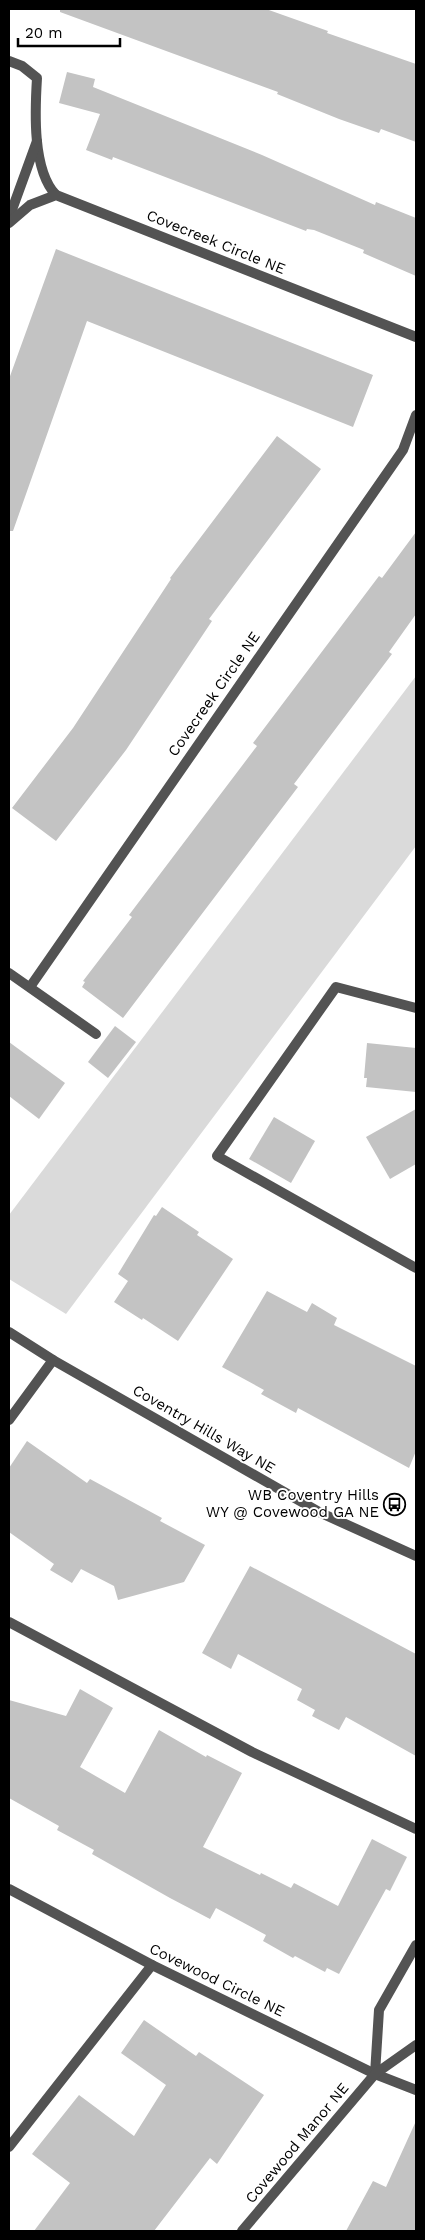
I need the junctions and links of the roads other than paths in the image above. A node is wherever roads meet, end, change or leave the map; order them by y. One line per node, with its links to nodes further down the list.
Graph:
1 (9, 61): 2 (street)
2 (38, 140): 3 (street); 4 (street)
3 (56, 195): 5 (street); 6 (street, Covecreek Circle NE)
4 (9, 218)
5 (9, 223)
6 (416, 337)
7 (416, 415): 9 (street, Covecreek Circle NE)
8 (9, 973): 9 (street)
9 (30, 987): 11 (street)
10 (416, 1008): 12 (street)
11 (96, 1034)
12 (416, 1268)
13 (9, 1332): 14 (street, Coventry Hills Way NE)
14 (54, 1360): 15 (street); 16 (street, Coventry Hills Way NE)
15 (9, 1420)
16 (416, 1556)
17 (9, 1622): 18 (street)
18 (416, 1829)
19 (9, 1889): 21 (street, Covewood Circle NE)
20 (416, 1946): 23 (street)
21 (152, 1965): 23 (street, Covewood Circle NE); 25 (street)
22 (416, 2045): 23 (street, Covewood Manor NE)
23 (375, 2074): 24 (street, Covewood Circle NE); 26 (street, Covewood Manor NE)
24 (416, 2090)
25 (9, 2147)
26 (242, 2231)

